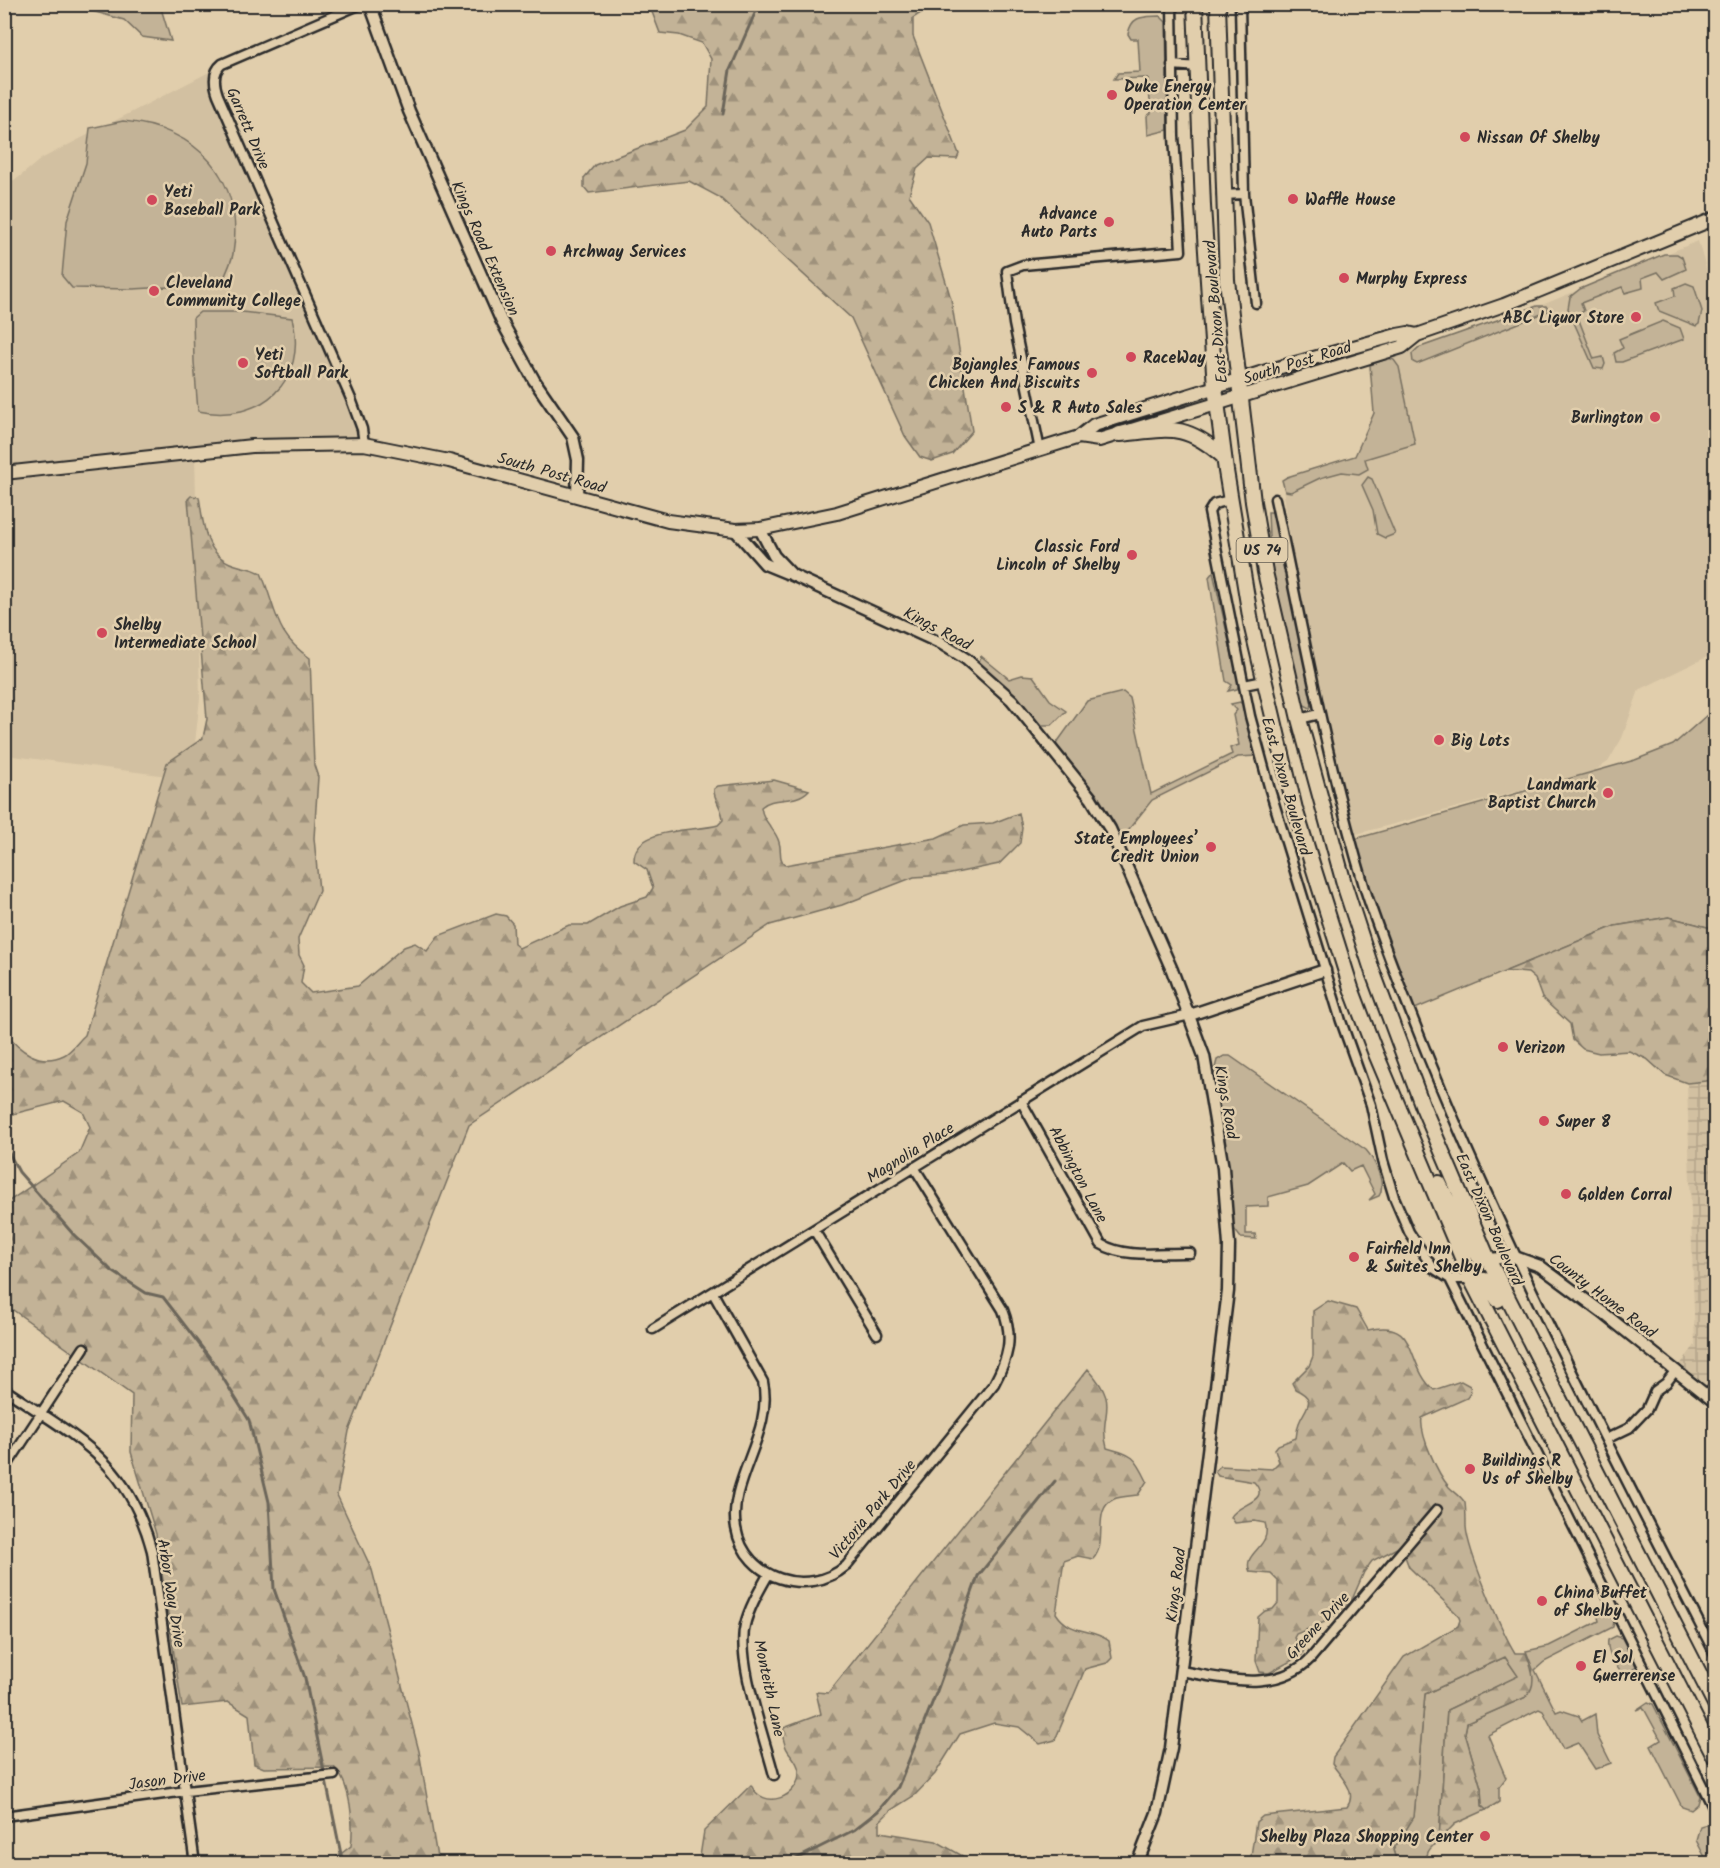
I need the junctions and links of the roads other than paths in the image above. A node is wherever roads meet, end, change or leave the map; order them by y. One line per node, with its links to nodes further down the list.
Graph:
1 (362, 4): 20 (street, Garrett Drive)
2 (370, 4): 24 (street, Kings Road Extension)
3 (1172, 4): 7 (street, East Dixon Boulevard)
4 (1195, 4): 8 (highway, East Dixon Boulevard / US 74)
5 (1218, 4): 10 (highway, East Dixon Boulevard / US 74)
6 (1240, 4): 9 (street)
7 (1172, 65): 8 (street); 21 (street, East Dixon Boulevard)
8 (1199, 67): 15 (highway, East Dixon Boulevard / US 74)
9 (1244, 194): 10 (street); 12 (street)
10 (1222, 195): 14 (highway, East Dixon Boulevard / US 74)
11 (1716, 218): 13 (main road, South Post Road)
12 (1256, 303)
13 (1417, 335): 14 (main road, South Post Road); 16 (main road, South Post Road)
14 (1238, 380): 15 (main road, South Post Road); 16 (highway, East Dixon Boulevard / US 74)
15 (1215, 387): 17 (highway, East Dixon Boulevard / US 74); 19 (main road, South Post Road)
16 (1240, 397): 17 (main road, South Post Road); 33 (highway, East Dixon Boulevard / US 74)
17 (1217, 404): 18 (main road, South Post Road); 22 (highway, East Dixon Boulevard / US 74)
18 (1120, 434): 19 (main road, South Post Road); 22 (highway)
19 (1079, 437): 21 (main road, South Post Road)
20 (364, 444): 23 (main road, South Post Road); 24 (main road, South Post Road)
21 (1040, 450): 27 (main road, South Post Road)
22 (1224, 457): 26 (highway, East Dixon Boulevard / US 74)
23 (4, 473)
24 (577, 496): 28 (main road, South Post Road)
25 (1275, 499): 32 (street, East Dixon Boulevard)
26 (1230, 500): 30 (highway, East Dixon Boulevard / US 74); 31 (street, East Dixon Boulevard)
27 (760, 529): 28 (main road, South Post Road); 29 (street, Kings Road)
28 (735, 530): 29 (street)
29 (792, 575): 35 (street, Kings Road)
30 (1264, 681): 31 (street); 37 (highway, East Dixon Boulevard / US 74)
31 (1244, 685): 34 (street, East Dixon Boulevard)
32 (1320, 714): 33 (street, East Dixon Boulevard); 41 (street, East Dixon Boulevard)
33 (1299, 719): 42 (highway, East Dixon Boulevard / US 74)
34 (1325, 970): 35 (street); 43 (street, East Dixon Boulevard)
35 (1190, 1016): 36 (street, Magnolia Place); 59 (street, Kings Road)
36 (1021, 1101): 38 (street, Magnolia Place); 40 (street, Abbington Lane)
37 (1413, 1144): 42 (highway); 44 (highway, East Dixon Boulevard / US 74)
38 (914, 1167): 39 (street, Magnolia Place); 57 (street, Victoria Park Drive)
39 (814, 1230): 45 (street, Magnolia Place); 47 (street)
40 (1190, 1253)
41 (1515, 1257): 42 (street, County Home Road); 49 (street, County Home Road); 54 (street, East Dixon Boulevard)
42 (1488, 1259): 53 (highway, East Dixon Boulevard / US 74)
43 (1450, 1279): 44 (street); 65 (street, East Dixon Boulevard)
44 (1471, 1279): 53 (highway); 61 (highway, East Dixon Boulevard / US 74)
45 (712, 1293): 46 (street, Magnolia Place); 57 (street)
46 (653, 1329)
47 (877, 1334)
48 (84, 1348): 52 (street)
49 (1676, 1370): 51 (street, County Home Road); 54 (street)
50 (4, 1389): 52 (street, Arbor Way Drive)
51 (1716, 1403)
52 (42, 1414): 55 (street); 64 (street, Arbor Way Drive)
53 (1577, 1435): 60 (highway, East Dixon Boulevard / US 74)
54 (1606, 1440): 58 (street, East Dixon Boulevard)
55 (4, 1470)
56 (1437, 1510): 59 (street, Greene Drive)
57 (768, 1575): 63 (street, Monteith Lane)
58 (1716, 1656)
59 (1180, 1671): 68 (street, Kings Road)
60 (1716, 1706)
61 (1716, 1759)
62 (334, 1775): 64 (street, Jason Drive)
63 (774, 1775)
64 (186, 1791): 66 (street, Jason Drive); 67 (street, Arbor Way Drive)
65 (1716, 1813)
66 (4, 1816)
67 (195, 1863)
68 (1137, 1863)

